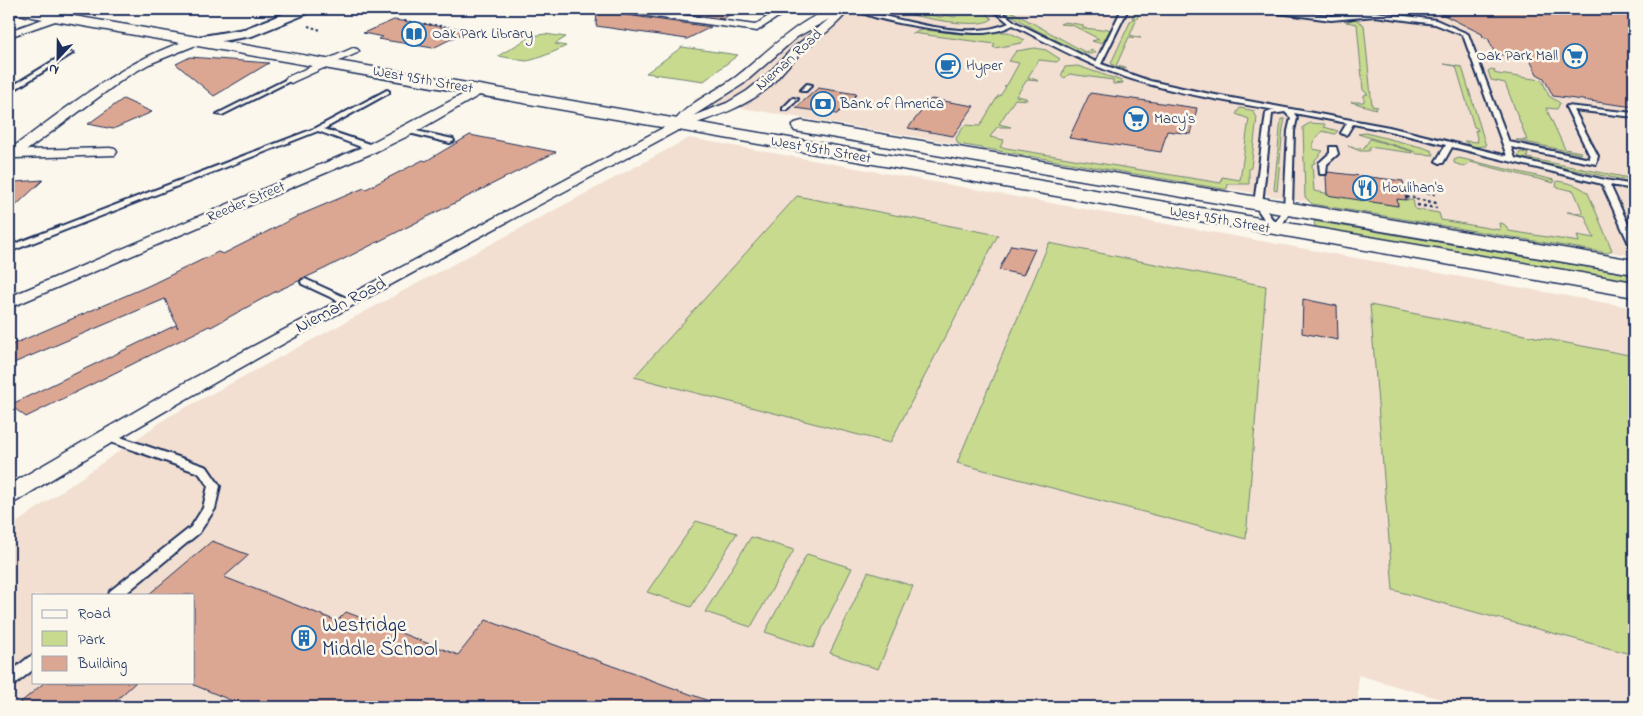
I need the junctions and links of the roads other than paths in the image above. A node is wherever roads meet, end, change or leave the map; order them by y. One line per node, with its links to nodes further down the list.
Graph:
1 (9, 9): 12 (main road, West 95th Street)
2 (279, 9): 14 (street)
3 (308, 9): 17 (street)
4 (626, 9): 5 (street)
5 (785, 9)
6 (859, 9): 13 (lane)
7 (871, 9): 13 (lane)
8 (995, 9): 13 (lane)
9 (1125, 9): 22 (lane)
10 (1252, 9): 40 (lane)
11 (845, 10): 30 (street, Nieman Road); 31 (street, Nieman Road)
12 (57, 17): 15 (street); 16 (main road, West 95th Street)
13 (1014, 24): 22 (lane)
14 (224, 30): 16 (main road, West 95th Street); 17 (main road, West 95th Street)
15 (11, 33)
16 (199, 33): 17 (street); 21 (main road, West 95th Street); 43 (street)
17 (246, 33): 18 (main road, West 95th Street)
18 (276, 38)
19 (70, 53): 25 (lane)
20 (373, 54): 21 (main road, West 95th Street)
21 (326, 55): 23 (street); 24 (main road, West 95th Street)
22 (1098, 65): 29 (lane)
23 (291, 79): 32 (lane)
24 (479, 90): 30 (main road, West 95th Street); 36 (street, Reeder Street)
25 (9, 91)
26 (387, 92): 35 (lane)
27 (795, 99): 28 (lane)
28 (785, 108)
29 (1286, 110): 34 (lane); 50 (lane); 51 (lane)
30 (681, 113): 31 (main road, West 95th Street); 52 (main road, West 95th Street); 58 (street, Nieman Road)
31 (717, 113): 50 (main road, West 95th Street)
32 (220, 114)
33 (1634, 115): 40 (lane)
34 (1351, 122): 37 (lane); 39 (lane)
35 (318, 129): 41 (lane); 54 (lane)
36 (407, 131): 38 (lane); 41 (street, Reeder Street)
37 (1346, 133)
38 (450, 141)
39 (1450, 144): 45 (lane); 46 (lane)
40 (1507, 144): 46 (lane)
41 (372, 148): 59 (street, Reeder Street)
42 (1334, 149): 47 (lane)
43 (12, 152): 44 (street)
44 (110, 152)
45 (1440, 160)
46 (1512, 160): 48 (lane)
47 (1323, 172)
48 (1606, 182): 49 (lane); 53 (lane)
49 (1634, 188)
50 (1258, 204): 51 (main road, West 95th Street); 52 (lane)
51 (1288, 209): 52 (lane); 55 (main road, West 95th Street)
52 (1275, 230): 57 (main road, West 95th Street)
53 (1634, 246)
54 (9, 249)
55 (1634, 266)
56 (306, 282): 58 (lane)
57 (1634, 290)
58 (348, 302): 60 (street, Nieman Road)
59 (9, 303)
60 (106, 436): 61 (street, Nieman Road); 62 (lane)
61 (9, 496)
62 (116, 594)
63 (32, 663): 64 (lane)
64 (9, 682)

